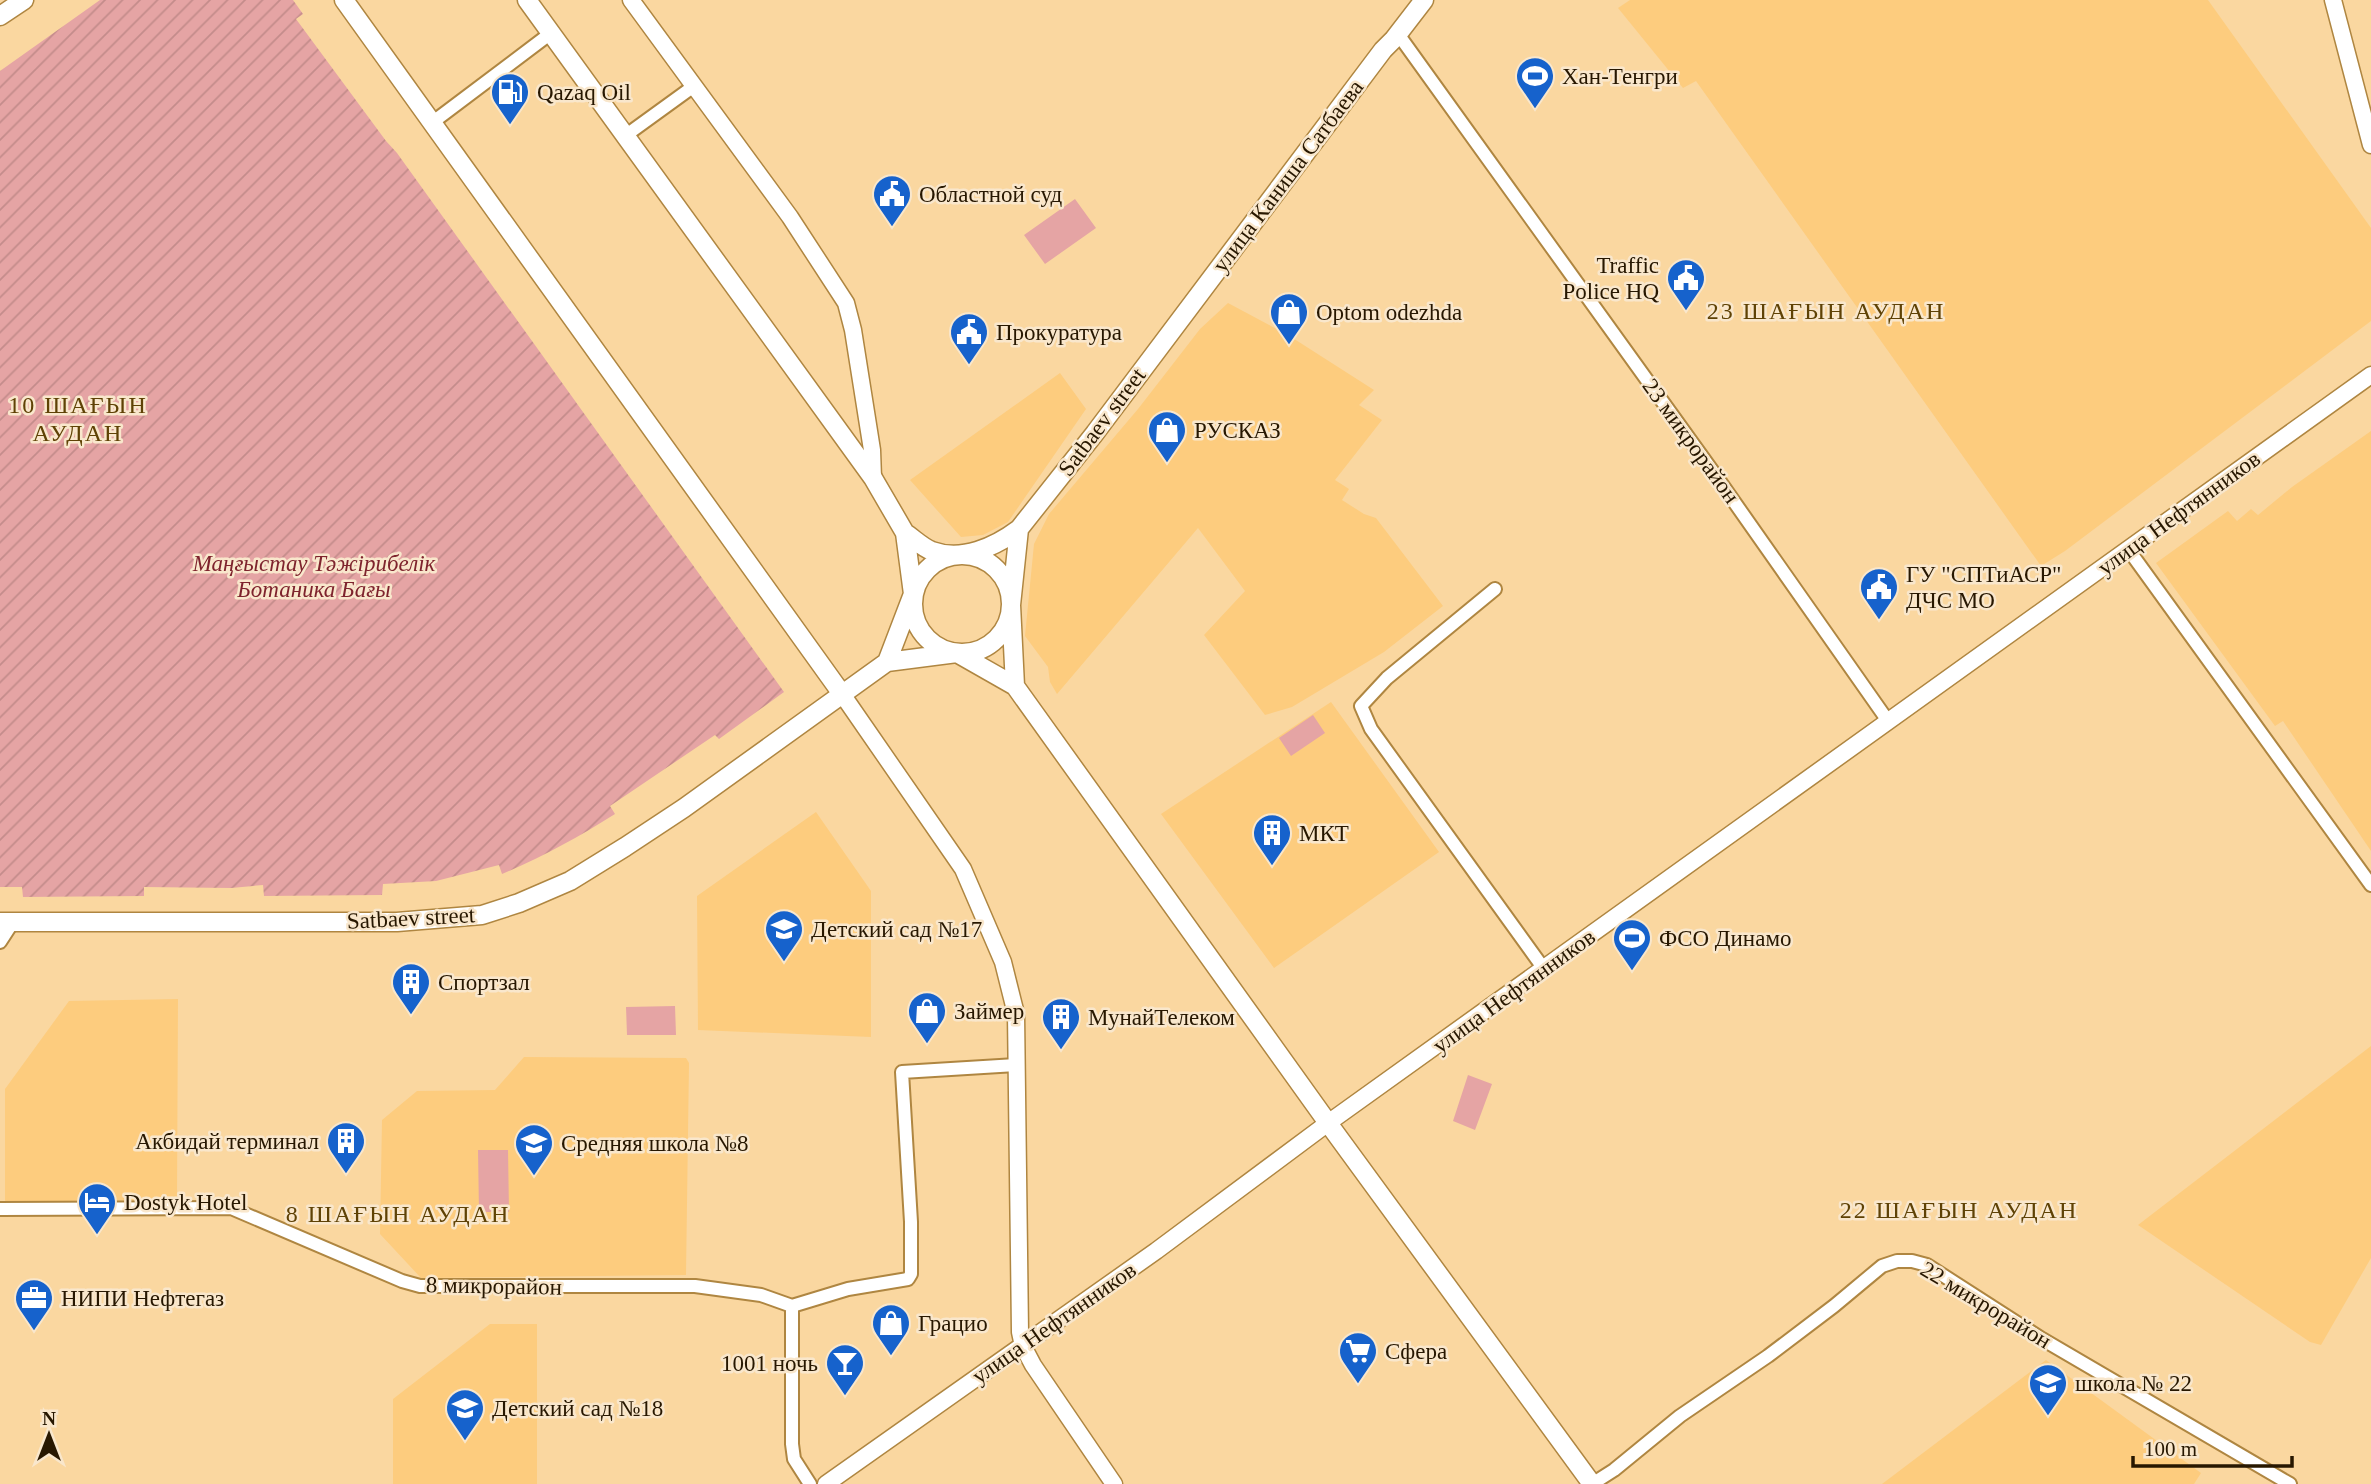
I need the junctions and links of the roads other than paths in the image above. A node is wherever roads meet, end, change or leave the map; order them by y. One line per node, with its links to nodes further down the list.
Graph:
1 (24, 0): 7 (main road)
2 (344, 0): 11 (main road)
3 (527, 0): 8 (main road)
4 (631, 0): 10 (street)
5 (1424, 0): 9 (main road)
6 (2333, 0): 13 (street)
7 (0, 16)
8 (551, 33): 11 (street); 12 (main road)
9 (1396, 36): 14 (main road, улица Каниша Сатбаева); 28 (street, 23 микрорайон)
10 (694, 86): 12 (street); 16 (street)
11 (433, 122): 27 (main road)
12 (625, 136): 16 (main road)
13 (2371, 145)
14 (1183, 315): 17 (main road, Satbaev street)
15 (2371, 374): 19 (street, улица Нефтянников)
16 (873, 478): 18 (main road)
17 (1019, 529): 20 (main road, Satbaev street); 23 (main road)
18 (905, 533): 20 (main road); 22 (main road)
19 (2128, 549): 28 (street, улица Нефтянников); 29 (street)
20 (967, 555): 22 (main road); 23 (main road)
21 (1495, 589): 32 (street)
22 (913, 594): 24 (main road); 25 (main road)
23 (1011, 605): 24 (main road); 26 (main road)
24 (957, 653): 25 (main road); 26 (main road)
25 (887, 662): 27 (main road)
26 (1015, 686): 34 (main road)
27 (842, 694): 30 (main road, Satbaev street); 33 (street)
28 (1888, 721): 32 (street, улица Нефтянников)
29 (2371, 885)
30 (7, 922): 31 (street)
31 (0, 942)
32 (1544, 969): 34 (street, улица Нефтянников)
33 (1016, 1065): 36 (street); 37 (street)
34 (1328, 1124): 37 (street, улица Нефтянников); 41 (main road)
35 (0, 1209): 36 (street, 8 микрорайон)
36 (792, 1306): 38 (street)
37 (1023, 1346): 39 (street, улица Нефтянников); 40 (street)
38 (810, 1484)
39 (826, 1484)
40 (1114, 1484)
41 (1592, 1484): 42 (street, 22 микрорайон)
42 (2290, 1484)

